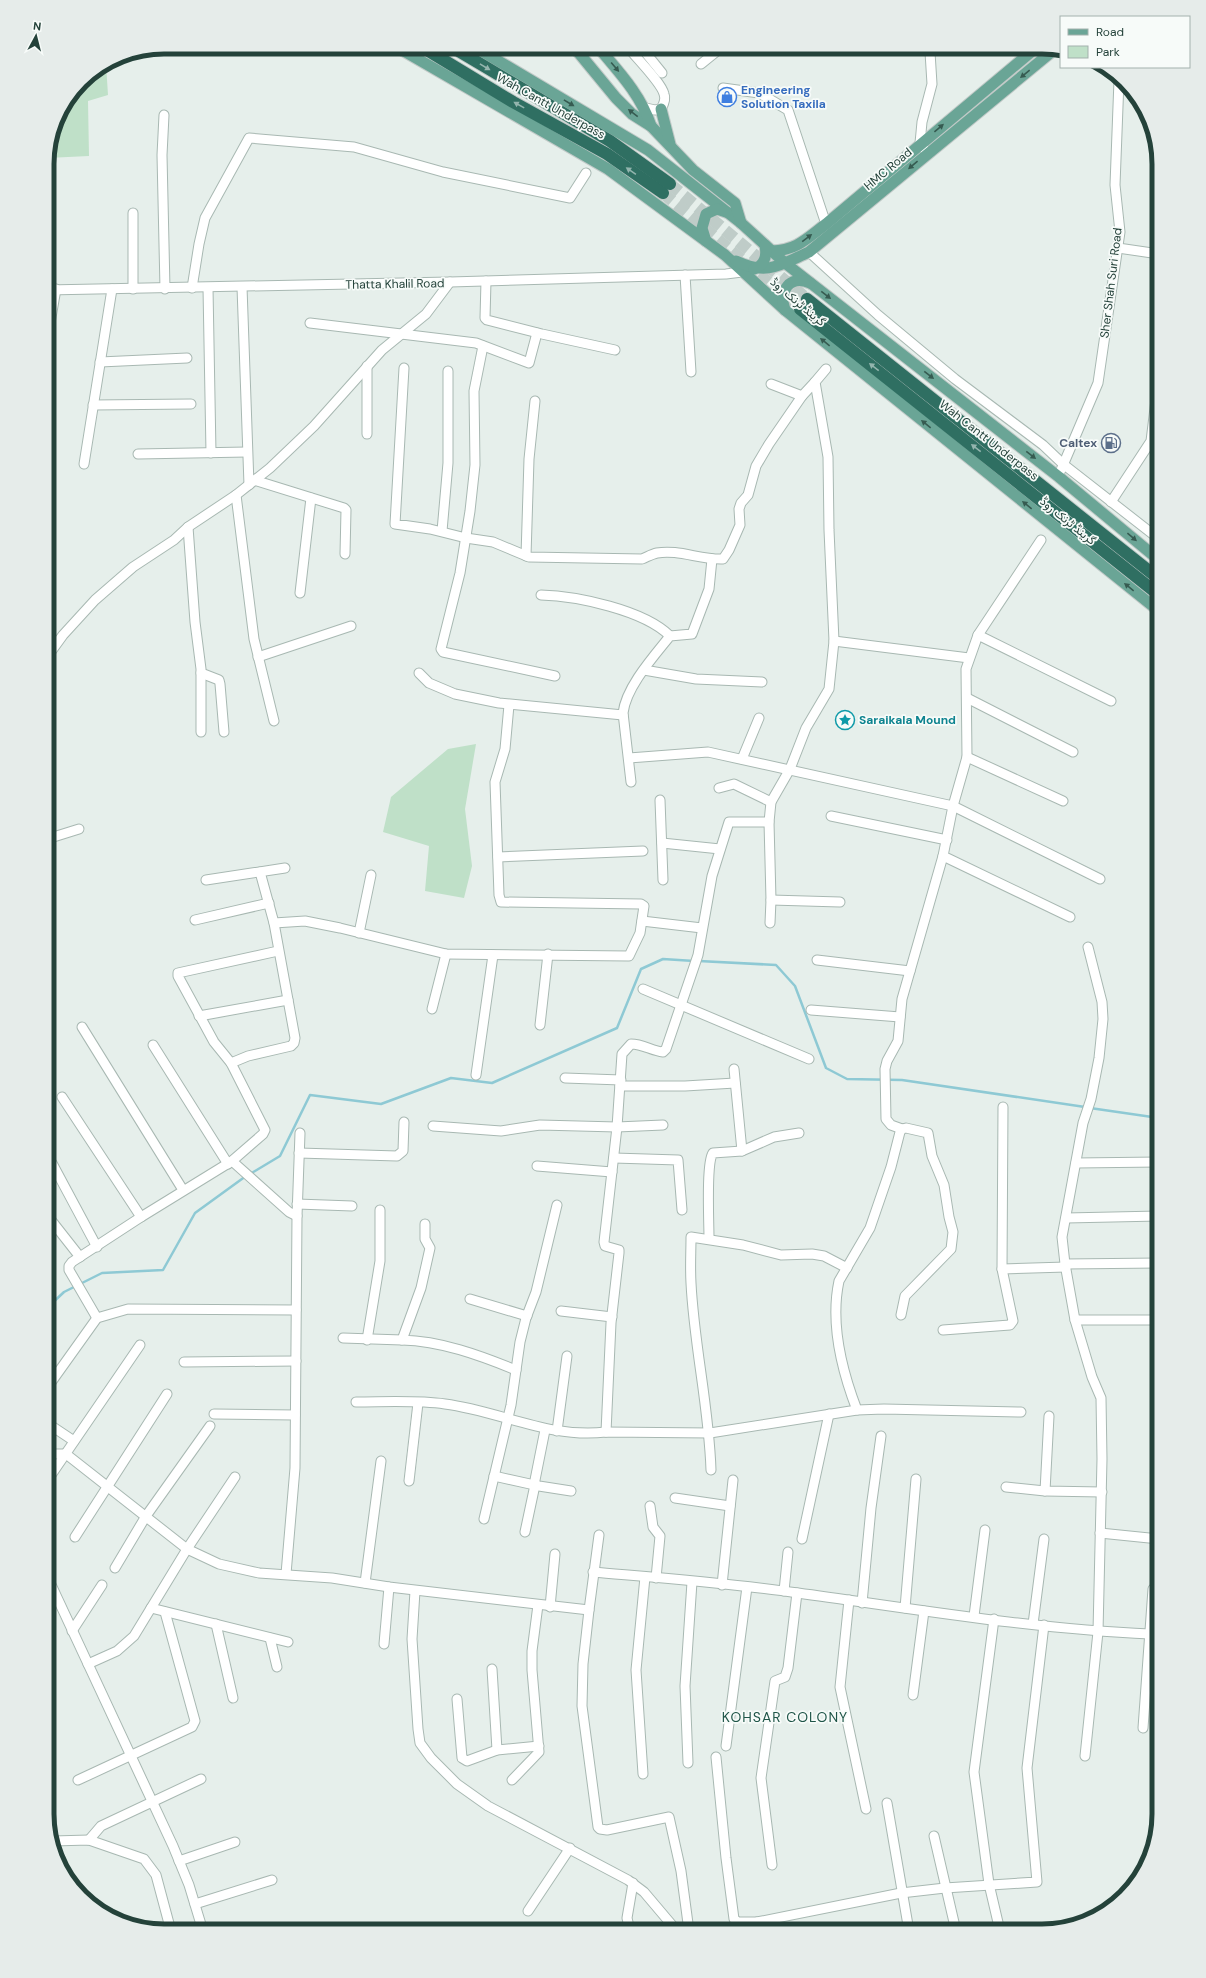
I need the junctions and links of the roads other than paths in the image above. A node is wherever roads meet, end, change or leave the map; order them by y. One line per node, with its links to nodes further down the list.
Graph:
1 (409, 54): 29 (main road, گرینڈ ٹرنک روڈ)
2 (434, 54): 3 (highway, Wah Cantt Underpass, one-way to 2)
3 (464, 54)
4 (487, 54): 26 (main road, گرینڈ ٹرنک روڈ, one-way to 26)
5 (580, 54): 20 (main road, one-way to 5)
6 (604, 54): 17 (main road, one-way to 17)
7 (634, 54): 18 (street)
8 (647, 54): 14 (street)
9 (713, 54): 13 (street)
10 (930, 54): 21 (street)
11 (1028, 54): 21 (main road, HMC Road, one-way to 11)
12 (1049, 54): 23 (main road, HMC Road, one-way to 23)
13 (701, 64)
14 (662, 73)
15 (1119, 85): 31 (street, Sher Shah Suri Road)
16 (723, 88): 28 (street)
17 (646, 108): 18 (street); 20 (main road)
18 (661, 109): 22 (main road)
19 (164, 115): 47 (street)
20 (651, 126): 22 (main road)
21 (920, 143): 23 (street); 28 (main road, HMC Road)
22 (670, 145): 27 (main road)
23 (926, 154): 32 (main road, HMC Road, one-way to 32)
24 (586, 174): 43 (street)
25 (133, 213): 46 (street)
26 (728, 213): 27 (main road, گرینڈ ٹرنک روڈ); 29 (main road)
27 (741, 223): 30 (main road, گرینڈ ٹرنک روڈ)
28 (826, 224): 30 (main road, HMC Road, one-way to 28)
29 (706, 241): 34 (main road, گرینڈ ٹرنک روڈ)
30 (768, 248): 35 (main road, گرینڈ ٹرنک روڈ); 36 (main road)
31 (1118, 248): 33 (street); 76 (street, Sher Shah Suri Road)
32 (809, 252): 35 (main road, HMC Road); 50 (street)
33 (1152, 253)
34 (725, 256): 36 (main road); 37 (main road, گرینڈ ٹرنک روڈ)
35 (785, 263): 36 (main road, HMC Road); 41 (main road, گرینڈ ٹرنک روڈ)
36 (754, 269)
37 (742, 272): 38 (street, Thatta Khalil Road); 49 (main road, گرینڈ ٹرنک روڈ)
38 (685, 275): 39 (street, Thatta Khalil Road); 63 (street)
39 (486, 281): 40 (street, Thatta Khalil Road); 53 (street)
40 (450, 282): 42 (street, Thatta Khalil Road); 54 (street)
41 (813, 284): 49 (main road); 52 (main road, گرینڈ ٹرنک روڈ, one-way to 52)
42 (242, 287): 44 (street, Thatta Khalil Road); 73 (street)
43 (192, 288): 44 (street, Thatta Khalil Road); 47 (street, Thatta Khalil Road)
44 (208, 288): 72 (street)
45 (112, 289): 46 (street, Thatta Khalil Road); 48 (street, Thatta Khalil Road); 58 (street)
46 (133, 289): 47 (street, Thatta Khalil Road)
47 (165, 289)
48 (54, 290)
49 (785, 310): 95 (main road, گرینڈ ٹرنک روڈ, one-way to 49)
50 (878, 315): 52 (street); 76 (street)
51 (310, 323): 54 (street)
52 (865, 325): 77 (main road, گرینڈ ٹرنک روڈ, one-way to 77)
53 (537, 333): 55 (street); 56 (street)
54 (401, 334): 55 (street); 59 (street)
55 (483, 346): 85 (street)
56 (616, 350)
57 (187, 358): 58 (street)
58 (100, 362): 69 (street)
59 (367, 366): 71 (street); 78 (street)
60 (404, 368): 83 (street)
61 (826, 369): 64 (street)
62 (448, 371): 83 (street)
63 (691, 372)
64 (815, 382): 66 (street); 99 (street)
65 (771, 384): 66 (street)
66 (802, 396): 90 (street)
67 (536, 401): 89 (street)
68 (191, 404): 69 (street)
69 (94, 405): 75 (street)
70 (1152, 433): 81 (street)
71 (367, 434)
72 (211, 452): 73 (street); 74 (street)
73 (247, 452): 78 (street)
74 (138, 454)
75 (84, 464)
76 (1062, 464): 77 (street, Sher Shah Suri Road); 81 (street)
77 (1059, 477): 88 (main road, گرینڈ ٹرنک روڈ, one-way to 88)
78 (251, 483): 79 (street); 80 (street)
79 (236, 495): 82 (street); 101 (street)
80 (311, 498): 87 (street); 93 (street)
81 (1111, 502): 84 (street)
82 (188, 527): 100 (street); 104 (street)
83 (442, 531): 85 (street)
84 (1152, 534)
85 (466, 538): 89 (street); 106 (street)
86 (1041, 540): 97 (street)
87 (345, 554)
88 (1152, 554)
89 (526, 556): 90 (street)
90 (712, 559): 98 (street)
91 (1152, 574): 92 (highway, Wah Cantt Underpass, one-way to 91)
92 (1152, 589)
93 (300, 593)
94 (541, 595): 98 (street)
95 (1152, 605)
96 (351, 626): 101 (street)
97 (978, 635): 102 (street); 109 (street)
98 (670, 636): 103 (street)
99 (834, 641): 102 (street); 120 (street)
100 (54, 647)
101 (258, 657): 113 (street)
102 (969, 658): 108 (street)
103 (644, 670): 107 (street); 111 (street)
104 (201, 673): 114 (street); 115 (street)
105 (419, 673): 110 (street)
106 (555, 676)
107 (762, 682)
108 (967, 698): 116 (street); 117 (street)
109 (1111, 701)
110 (509, 705): 111 (street); 136 (street)
111 (624, 715): 118 (street)
112 (759, 718): 119 (street)
113 (274, 721)
114 (201, 732)
115 (224, 732)
116 (1073, 752)
117 (967, 757): 124 (street); 126 (street)
118 (629, 758): 119 (street); 121 (street)
119 (742, 759): 120 (street)
120 (790, 769): 125 (street); 126 (street)
121 (631, 782)
122 (719, 788): 125 (street)
123 (660, 800): 132 (street)
124 (1064, 801)
125 (771, 802): 128 (street)
126 (953, 806): 131 (street); 140 (street)
127 (831, 816): 131 (street)
128 (769, 822): 133 (street); 143 (street)
129 (79, 829): 130 (street)
130 (54, 838)
131 (947, 840): 135 (street)
132 (662, 843): 133 (street); 142 (street)
133 (720, 849): 151 (street)
134 (643, 851): 136 (street)
135 (943, 856): 146 (street); 159 (street)
136 (498, 857): 148 (street)
137 (285, 868): 138 (street)
138 (260, 872): 141 (street); 145 (street)
139 (372, 875): 152 (street)
140 (1100, 879)
141 (206, 880)
142 (663, 880)
143 (771, 900): 144 (street); 150 (street)
144 (840, 902)
145 (269, 903): 147 (street); 149 (street)
146 (1070, 918)
147 (195, 920)
148 (642, 921): 151 (street); 156 (street)
149 (274, 923): 152 (street); 154 (street)
150 (770, 923)
151 (702, 928): 162 (street)
152 (359, 933): 155 (street)
153 (1088, 947): 190 (street)
154 (278, 951): 161 (street); 165 (street)
155 (446, 954): 157 (street); 163 (street)
156 (548, 954): 157 (street); 167 (street)
157 (493, 956): 173 (street)
158 (817, 960): 159 (street)
159 (910, 970): 166 (street)
160 (643, 989): 162 (street)
161 (288, 1000): 165 (street); 171 (street)
162 (682, 1004): 170 (street); 175 (street)
163 (432, 1009)
164 (811, 1010): 166 (street)
165 (199, 1016): 171 (street)
166 (900, 1017): 183 (street)
167 (540, 1025)
168 (82, 1027): 195 (street)
169 (153, 1044): 191 (street)
170 (809, 1059)
171 (231, 1063): 191 (street)
172 (734, 1069): 176 (street)
173 (476, 1076)
174 (565, 1078): 175 (street)
175 (620, 1083): 176 (street); 182 (street)
176 (735, 1083): 186 (street)
177 (62, 1097): 203 (street)
178 (1003, 1107): 213 (street)
179 (404, 1122): 187 (street)
180 (663, 1125): 182 (street)
181 (433, 1126): 182 (street)
182 (617, 1127): 188 (street)
183 (902, 1129): 212 (street); 218 (street)
184 (300, 1132): 187 (street)
185 (799, 1133): 186 (street)
186 (742, 1151): 207 (street)
187 (299, 1153): 196 (street)
188 (614, 1158): 194 (street); 200 (street)
189 (1152, 1162): 190 (street)
190 (1076, 1163): 204 (street)
191 (233, 1164): 195 (street); 201 (street)
192 (537, 1166): 194 (street)
193 (54, 1167): 208 (street)
194 (612, 1172): 220 (street)
195 (183, 1190): 203 (street)
196 (297, 1204): 198 (street); 201 (street)
197 (557, 1205): 219 (street)
198 (352, 1206)
199 (380, 1210): 225 (street)
200 (682, 1210)
201 (297, 1216): 215 (street)
202 (1152, 1216): 204 (street)
203 (141, 1217): 208 (street)
204 (1066, 1218): 211 (street)
205 (54, 1224): 209 (street)
206 (425, 1224): 226 (street)
207 (709, 1238): 212 (street); 248 (street)
208 (97, 1247): 209 (street)
209 (80, 1257): 217 (street)
210 (1152, 1263): 211 (street)
211 (1065, 1265): 213 (street); 221 (street)
212 (847, 1268): 236 (street)
213 (1002, 1270): 223 (street)
214 (470, 1299): 219 (street)
215 (296, 1310): 217 (street); 229 (street)
216 (561, 1311): 220 (street)
217 (94, 1315): 232 (street)
218 (901, 1315)
219 (527, 1316): 231 (street)
220 (612, 1317): 247 (street)
221 (1075, 1320): 222 (street); 266 (street)
222 (1152, 1320)
223 (943, 1330)
224 (343, 1338): 225 (street)
225 (367, 1340): 226 (street)
226 (402, 1340): 231 (street)
227 (140, 1345): 250 (street)
228 (567, 1356): 246 (street)
229 (296, 1361): 230 (street); 240 (street)
230 (184, 1362)
231 (516, 1370): 242 (street)
232 (54, 1377)
233 (167, 1394): 262 (street)
234 (356, 1402): 235 (street)
235 (418, 1403): 242 (street); 260 (street)
236 (857, 1410): 237 (street); 239 (street)
237 (1021, 1412)
238 (214, 1414): 240 (street)
239 (829, 1414): 248 (street); 278 (street)
240 (295, 1415): 285 (street)
241 (1049, 1416): 265 (street)
242 (507, 1418): 245 (street); 256 (street)
243 (210, 1426): 270 (street)
244 (54, 1428): 250 (street)
245 (545, 1430): 246 (street); 261 (street)
246 (557, 1431): 247 (street)
247 (606, 1432): 248 (street)
248 (710, 1433): 254 (street)
249 (881, 1436): 299 (street)
250 (74, 1441): 252 (street)
251 (54, 1454): 252 (street)
252 (66, 1454): 255 (street); 262 (street)
253 (381, 1461): 289 (street)
254 (711, 1470)
255 (54, 1471)
256 (494, 1476): 261 (street); 271 (street)
257 (235, 1477): 280 (street)
258 (916, 1479): 303 (street)
259 (733, 1480): 269 (street)
260 (408, 1481)
261 (535, 1485): 264 (street); 273 (street)
262 (107, 1486): 270 (street); 276 (street)
263 (1006, 1487): 265 (street)
264 (571, 1491)
265 (1045, 1491): 266 (street)
266 (1102, 1492): 274 (street)
267 (675, 1498): 269 (street)
268 (650, 1506): 287 (street)
269 (730, 1506): 291 (street)
270 (146, 1516): 280 (street); 283 (street)
271 (484, 1519)
272 (985, 1530): 307 (street)
273 (525, 1532)
274 (1100, 1533): 277 (street); 313 (street)
275 (599, 1535): 284 (street)
276 (75, 1537)
277 (1152, 1538)
278 (802, 1539)
279 (1044, 1540): 310 (street)
280 (187, 1549): 285 (street); 302 (street)
281 (788, 1552): 296 (street)
282 (555, 1554): 301 (street)
283 (115, 1568)
284 (593, 1572): 286 (street); 304 (street)
285 (286, 1574): 289 (street)
286 (645, 1577): 287 (street); 333 (street)
287 (656, 1578): 288 (street)
288 (692, 1582): 291 (street); 332 (street)
289 (365, 1583): 292 (street)
290 (102, 1585): 312 (street)
291 (722, 1585): 293 (street)
292 (389, 1587): 294 (street); 317 (street)
293 (747, 1587): 296 (street); 327 (street)
294 (415, 1590): 300 (street); 344 (street)
295 (54, 1591): 312 (street)
296 (784, 1591): 297 (street)
297 (797, 1593): 298 (street); 346 (street)
298 (849, 1600): 299 (street); 339 (street)
299 (862, 1603): 303 (street)
300 (538, 1605): 301 (street); 326 (street)
301 (550, 1607): 304 (street)
302 (151, 1608): 306 (street); 319 (street)
303 (905, 1608): 305 (street)
304 (589, 1610): 359 (street)
305 (924, 1611): 307 (street); 322 (street)
306 (165, 1612): 309 (street); 329 (street)
307 (974, 1616): 308 (street)
308 (994, 1619): 310 (street); 349 (street)
309 (216, 1624): 315 (street); 323 (street)
310 (1034, 1624): 311 (street)
311 (1044, 1625): 313 (street); 349 (street)
312 (72, 1631): 319 (street)
313 (1098, 1632): 314 (street); 330 (street)
314 (1152, 1633)
315 (270, 1638): 316 (street); 320 (street)
316 (288, 1642)
317 (384, 1644)
318 (1152, 1657): 325 (street)
319 (88, 1664): 329 (street)
320 (277, 1667)
321 (492, 1669): 328 (street)
322 (913, 1695)
323 (233, 1698)
324 (457, 1699): 328 (street)
325 (1143, 1728)
326 (539, 1746): 328 (street); 336 (street)
327 (726, 1746)
328 (497, 1750)
329 (131, 1756): 335 (street); 337 (street)
330 (1085, 1756)
331 (716, 1757): 354 (street)
332 (688, 1762)
333 (643, 1774)
334 (201, 1779): 337 (street)
335 (78, 1780)
336 (512, 1780)
337 (152, 1802): 341 (street); 345 (street)
338 (887, 1803): 351 (street)
339 (866, 1809)
340 (934, 1836): 350 (street)
341 (89, 1840): 342 (street); 355 (street)
342 (58, 1841)
343 (235, 1842): 345 (street)
344 (570, 1848): 348 (street); 353 (street)
345 (179, 1861): 352 (street)
346 (772, 1865)
347 (272, 1880): 352 (street)
348 (633, 1883): 357 (street); 358 (street)
349 (989, 1884): 350 (street); 362 (street)
350 (946, 1888): 351 (street); 361 (street)
351 (901, 1893): 354 (street); 360 (street)
352 (195, 1904): 356 (street)
353 (528, 1911)
354 (757, 1922)
355 (169, 1924)
356 (201, 1924)
357 (628, 1924)
358 (671, 1924)
359 (688, 1924)
360 (907, 1924)
361 (954, 1924)
362 (998, 1924)

